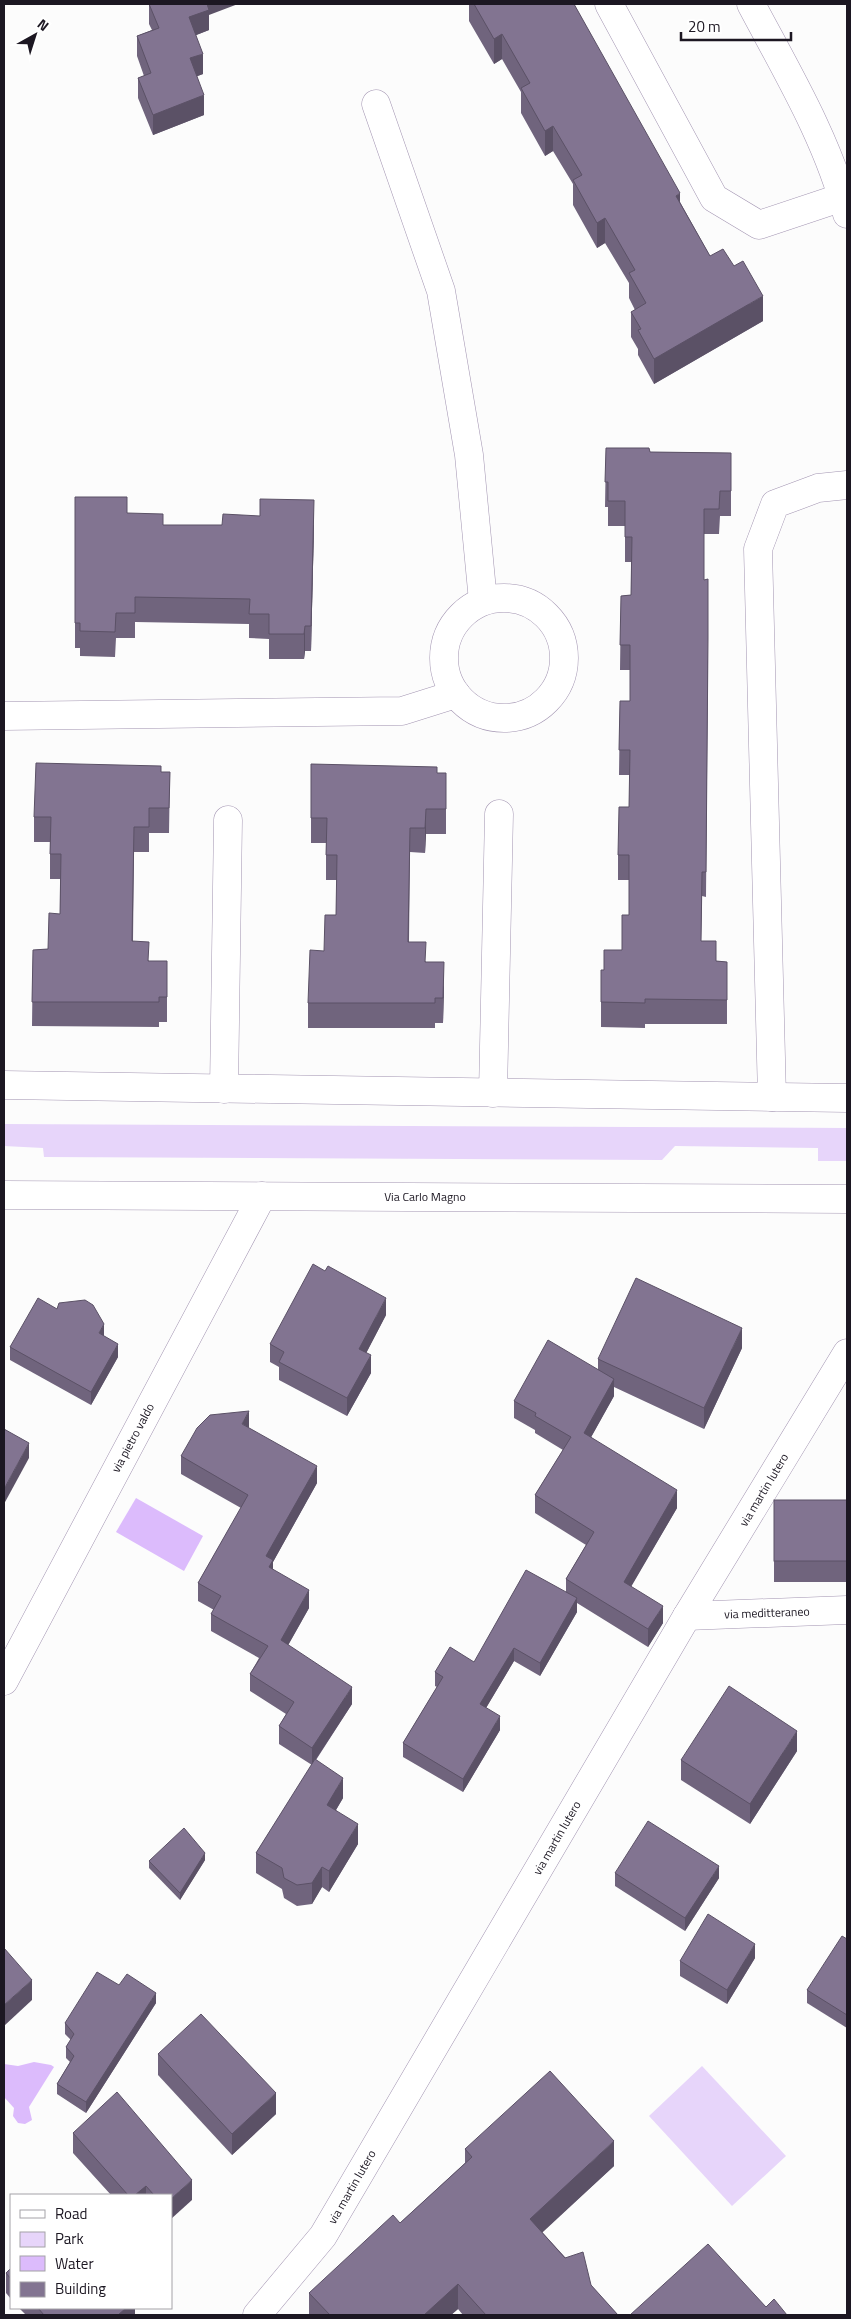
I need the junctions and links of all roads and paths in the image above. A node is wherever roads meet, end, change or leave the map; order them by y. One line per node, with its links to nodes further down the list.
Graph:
1 (609, 4): 4 (street)
2 (751, 4): 4 (street)
3 (376, 104): 6 (street)
4 (845, 206)
5 (847, 485): 14 (street)
6 (484, 601): 7 (street); 7 (street)
7 (456, 694): 8 (street)
8 (4, 716)
9 (499, 814): 13 (street)
10 (228, 820): 12 (street)
11 (4, 1085): 12 (street)
12 (224, 1089): 13 (street)
13 (493, 1093): 14 (street)
14 (772, 1097): 15 (street)
15 (847, 1098)
16 (4, 1195): 17 (street, Via Carlo Magno)
17 (262, 1196): 18 (street, Via Carlo Magno); 22 (street, via pietro valdo)
18 (847, 1199)
19 (847, 1353): 21 (street, via martin lutero)
20 (847, 1610): 21 (street, via meditteraneo)
21 (686, 1616): 23 (street, via martin lutero)
22 (4, 1681)
23 (257, 2315)

